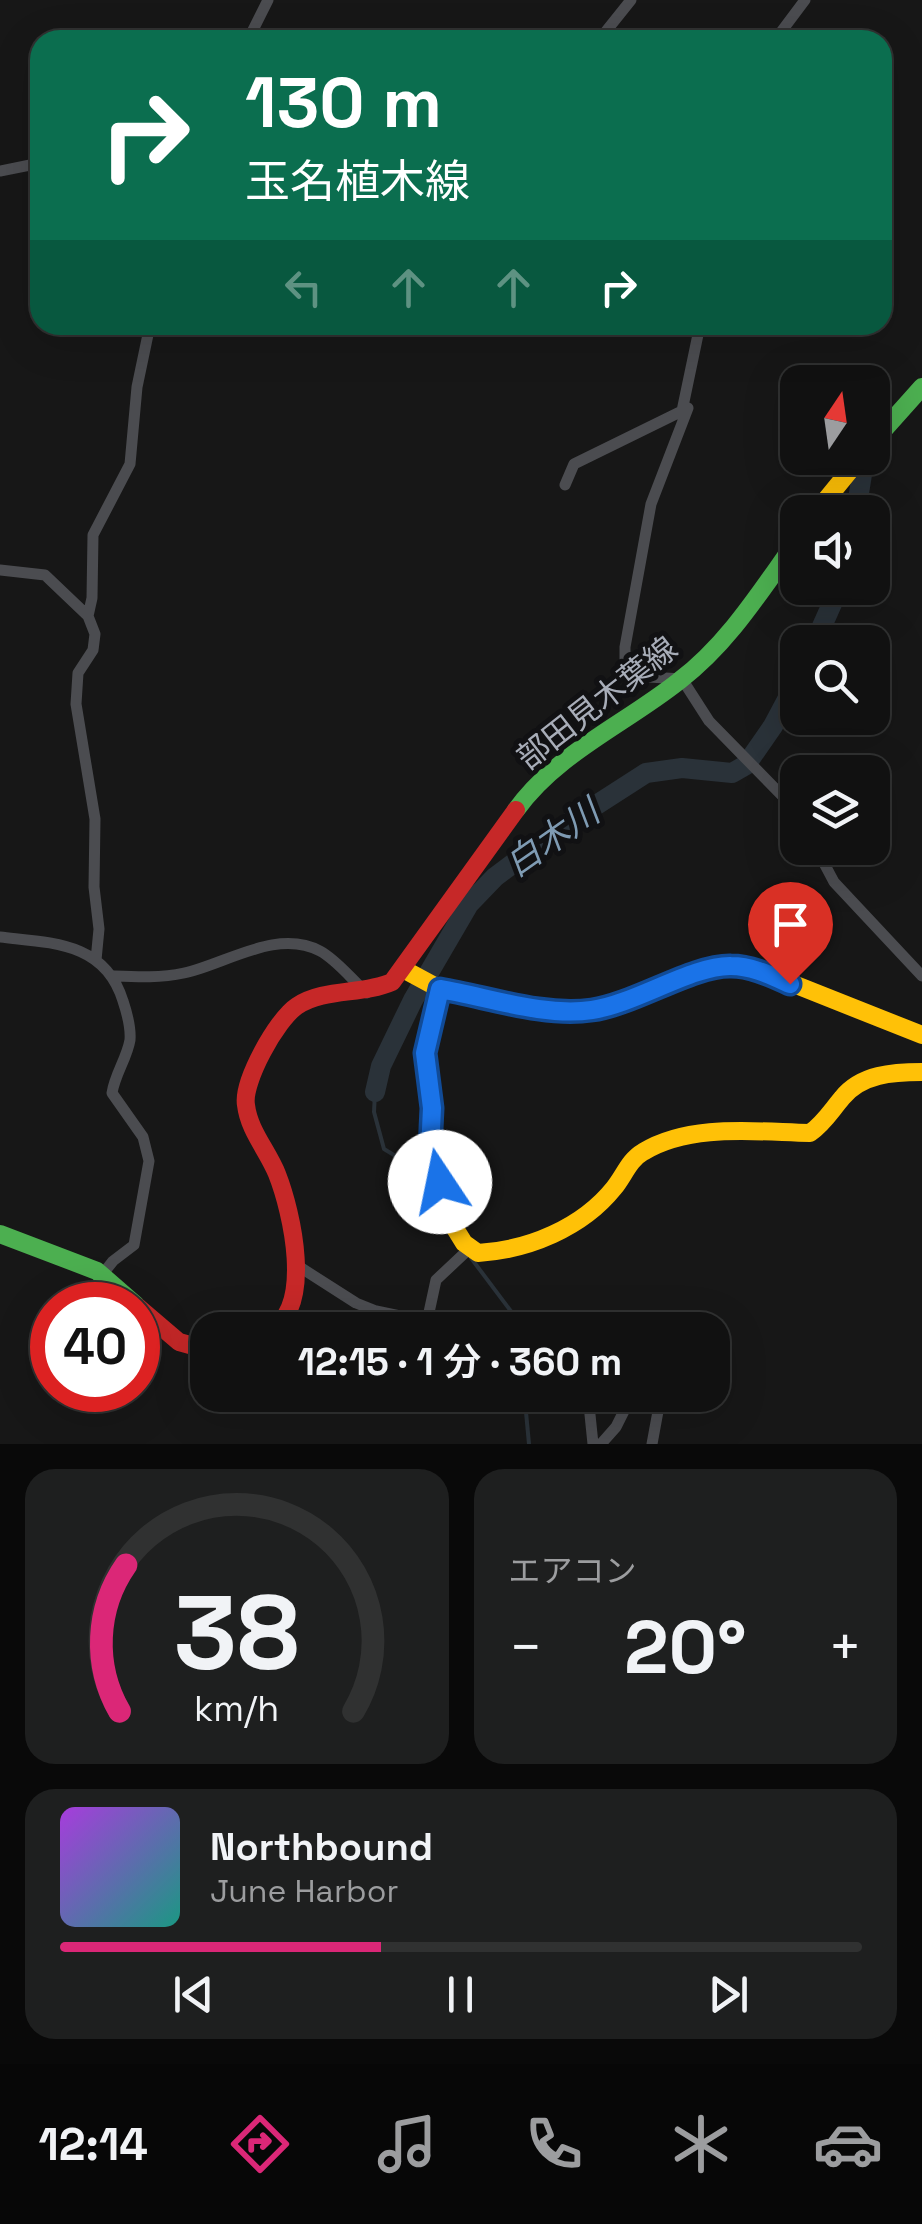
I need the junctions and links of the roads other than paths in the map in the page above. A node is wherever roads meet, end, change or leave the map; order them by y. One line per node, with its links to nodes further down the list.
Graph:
1 (268, 0): 4 (street)
2 (632, 0): 5 (street)
3 (804, 0): 6 (street)
4 (253, 30)
5 (607, 30)
6 (782, 30)
7 (30, 165): 8 (street)
8 (0, 171)
9 (148, 335): 19 (street)
10 (698, 335): 12 (street)
11 (922, 388): 13 (main road)
12 (682, 411): 15 (street); 20 (street)
13 (890, 423)
14 (846, 475): 16 (main road)
15 (566, 485)
16 (830, 495)
17 (780, 564): 20 (main road, 部田見木葉線)
18 (0, 570): 19 (street)
19 (88, 616): 24 (street)
20 (682, 679): 21 (street); 27 (main road, 部田見木葉線)
21 (780, 794)
22 (825, 865): 26 (street)
23 (0, 936): 24 (street)
24 (96, 960): 25 (street)
25 (114, 976): 28 (street); 34 (street)
26 (922, 976)
27 (424, 980): 28 (main road); 29 (main road); 32 (main road)
28 (367, 993): 33 (main road)
29 (922, 1035)
30 (922, 1072): 32 (main road)
31 (0, 1234): 34 (main road)
32 (465, 1253): 38 (street)
33 (295, 1264): 36 (main road); 37 (street)
34 (102, 1275): 35 (main road)
35 (110, 1282)
36 (290, 1312)
37 (379, 1312)
38 (429, 1312)
39 (160, 1326): 40 (main road)
40 (190, 1348)
41 (590, 1412): 44 (street)
42 (624, 1412): 45 (street)
43 (659, 1412): 46 (street)
44 (593, 1444)
45 (601, 1444)
46 (652, 1444)

